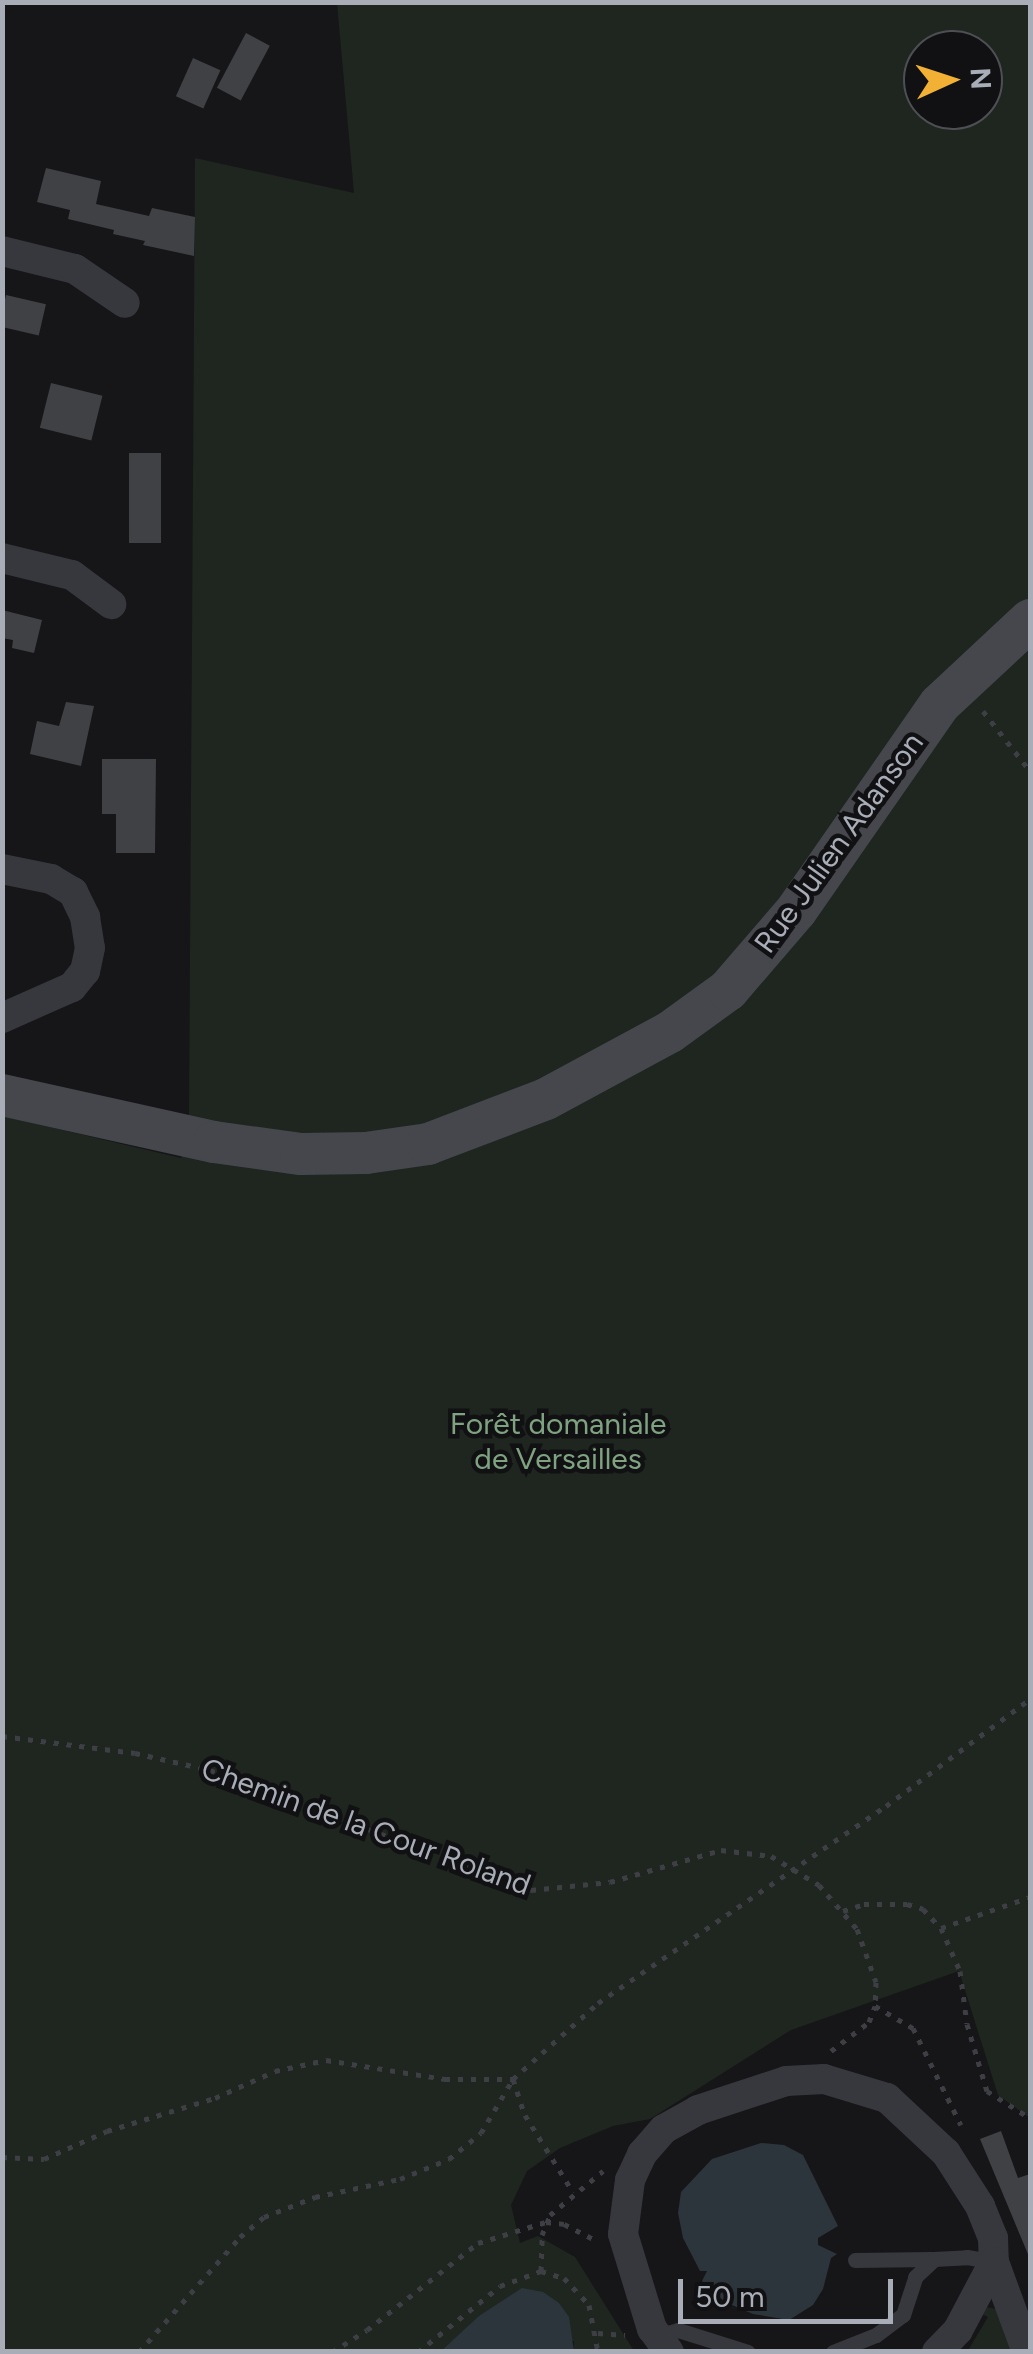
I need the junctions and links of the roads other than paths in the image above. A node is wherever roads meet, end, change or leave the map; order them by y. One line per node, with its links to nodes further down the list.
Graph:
1 (2, 251): 2 (street)
2 (126, 303)
3 (2, 558): 4 (street)
4 (112, 604)
5 (1030, 620): 8 (main road, Rue Julien Adanson)
6 (2, 869): 7 (street)
7 (2, 1018)
8 (2, 1095)
9 (994, 2250): 10 (lane); 12 (street); 15 (street); 16 (street)
10 (934, 2259): 11 (lane); 14 (lane)
11 (855, 2260)
12 (653, 2341): 13 (lane)
13 (748, 2352)
14 (832, 2352)
15 (937, 2352)
16 (1027, 2352)

